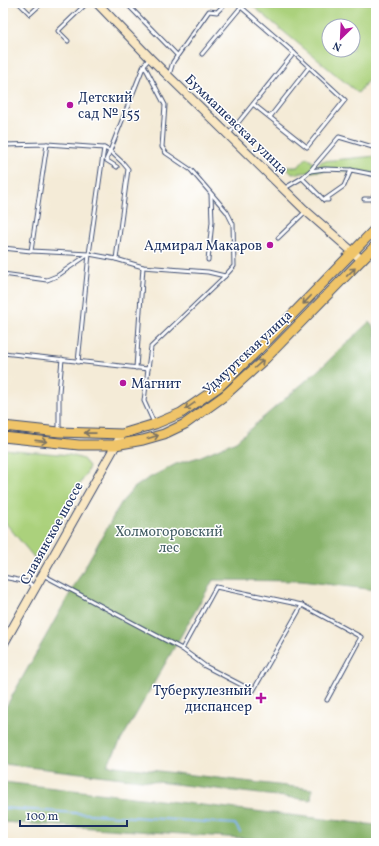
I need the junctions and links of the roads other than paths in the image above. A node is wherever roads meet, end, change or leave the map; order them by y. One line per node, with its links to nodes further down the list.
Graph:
1 (19, 3): 2 (lane)
2 (42, 3)
3 (87, 3): 7 (lane)
4 (97, 3): 11 (street, Буммашевская улица)
5 (126, 3): 10 (lane)
6 (226, 3): 10 (lane)
7 (68, 41)
8 (294, 53): 9 (lane); 13 (lane); 15 (lane)
9 (202, 54)
10 (177, 56): 14 (lane)
11 (150, 58): 12 (lane); 14 (street, Буммашевская улица)
12 (144, 65): 22 (lane); 30 (lane)
13 (309, 67): 16 (lane); 16 (lane)
14 (169, 76): 17 (street, Буммашевская улица)
15 (253, 104): 16 (lane); 17 (lane)
16 (270, 117)
17 (229, 134): 28 (street, Буммашевская улица)
18 (47, 144): 19 (lane); 20 (lane); 39 (lane)
19 (4, 146)
20 (104, 148): 22 (lane); 41 (lane)
21 (376, 148): 25 (lane)
22 (110, 151): 23 (lane); 42 (lane)
23 (117, 167)
24 (351, 170): 25 (lane); 26 (lane); 32 (lane)
25 (310, 171): 27 (lane)
26 (376, 175)
27 (302, 178): 28 (lane); 32 (lane)
28 (284, 189): 34 (street, Буммашевская улица)
29 (376, 193): 31 (lane)
30 (211, 194): 43 (lane); 47 (lane)
31 (364, 199)
32 (324, 200): 33 (lane)
33 (328, 200)
34 (306, 211): 36 (lane); 40 (street, Буммашевская улица)
35 (376, 228): 40 (main road, Удмуртская улица)
36 (278, 238)
37 (376, 246): 44 (main road, Удмуртская улица)
38 (3, 248): 39 (lane)
39 (31, 252): 41 (lane)
40 (353, 252): 44 (street, Буммашевская улица); 48 (main road, Удмуртская улица)
41 (89, 254): 42 (lane); 46 (lane); 52 (lane)
42 (116, 259): 45 (lane)
43 (208, 260)
44 (362, 260): 49 (main road, Удмуртская улица, one-way to 44)
45 (143, 267): 47 (lane); 53 (lane)
46 (3, 274)
47 (224, 276): 54 (lane)
48 (329, 277): 49 (main road); 55 (main road, Удмуртская улица, one-way to 55)
49 (337, 285): 60 (main road, Удмуртская улица, one-way to 49)
50 (3, 353): 51 (lane)
51 (62, 359): 52 (lane); 57 (lane)
52 (78, 362): 53 (lane)
53 (136, 368): 54 (lane)
54 (148, 369): 55 (lane)
55 (155, 424): 58 (main road, Удмуртская улица)
56 (3, 426): 57 (main road, Удмуртская улица)
57 (59, 432): 58 (main road, Удмуртская улица, one-way to 57)
58 (122, 434): 60 (street, Славянское шоссе)
59 (3, 437): 60 (main road, Удмуртская улица, one-way to 60)
60 (115, 445): 61 (street, Славянское шоссе)
61 (43, 575): 63 (street, Славянское шоссе); 67 (lane)
62 (3, 577): 63 (lane)
63 (35, 588): 65 (street, Славянское шоссе)
64 (302, 605): 67 (lane); 67 (lane); 68 (lane)
65 (5, 636): 66 (street, Славянское шоссе)
66 (3, 645)
67 (182, 649)
68 (327, 700)

